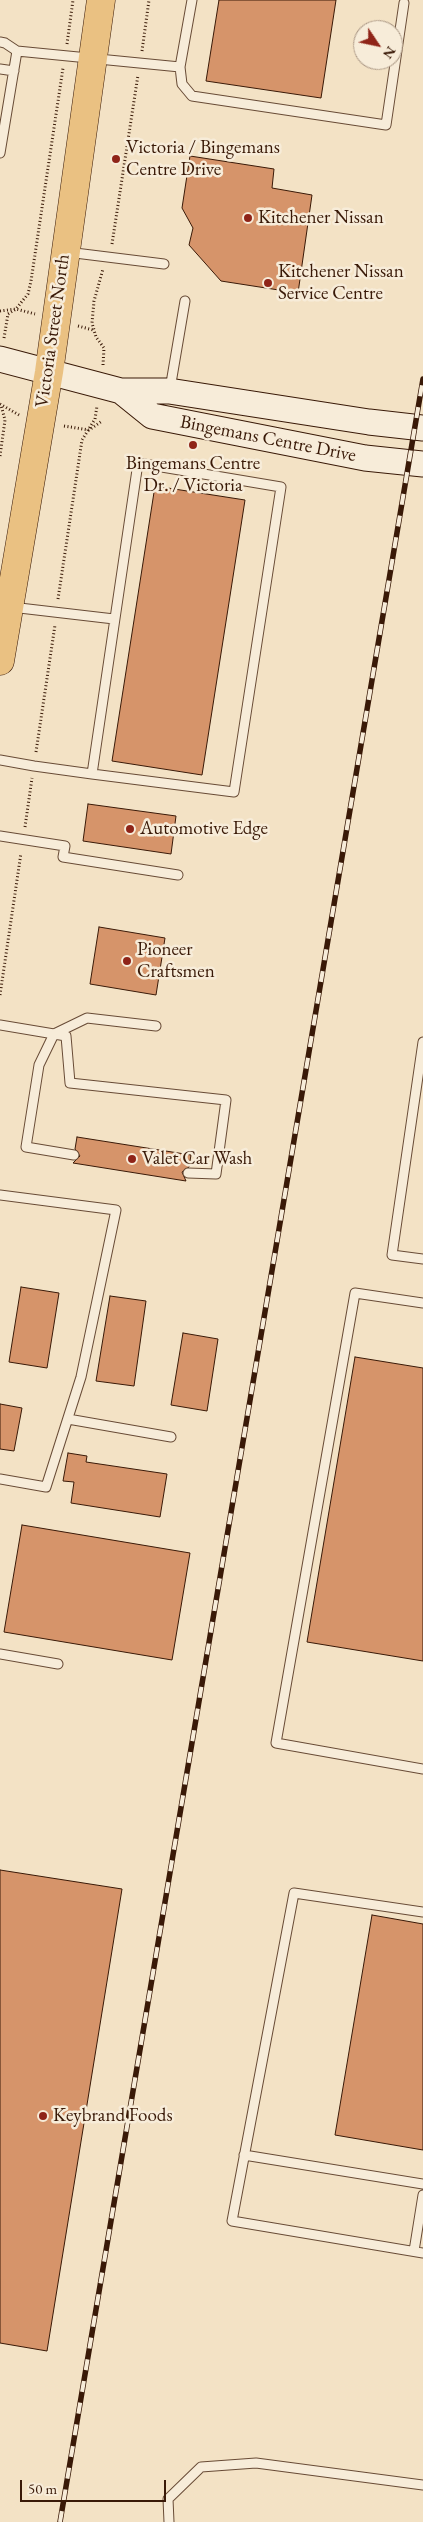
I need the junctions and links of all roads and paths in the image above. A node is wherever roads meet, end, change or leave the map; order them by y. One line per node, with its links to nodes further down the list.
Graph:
1 (73, 0): 8 (path, Victoria Street North)
2 (101, 0): 9 (main road, Victoria Street North)
3 (149, 0): 10 (path, Victoria Street North)
4 (192, 0): 11 (lane)
5 (404, 3): 11 (lane)
6 (0, 42): 7 (lane)
7 (17, 51): 8 (lane); 13 (lane)
8 (65, 56): 9 (lane); 20 (path, Victoria Street North)
9 (92, 60): 10 (lane); 16 (main road, Victoria Street North)
10 (140, 64): 11 (lane); 17 (path, Victoria Street North)
11 (180, 67)
12 (0, 69): 13 (lane)
13 (14, 71): 14 (lane)
14 (3, 112): 15 (lane)
15 (0, 153)
16 (65, 251): 17 (lane); 27 (main road, Victoria Street North)
17 (107, 257): 18 (lane); 24 (path, Victoria Street North)
18 (164, 264)
19 (185, 301): 29 (lane)
20 (18, 309): 21 (path); 22 (path, Victoria Street North)
21 (0, 311)
22 (8, 314)
23 (89, 329): 24 (path)
24 (94, 330): 25 (path, Victoria Street North)
25 (105, 353)
26 (0, 359): 27 (main road, Bingemans Centre Drive)
27 (49, 372): 28 (main road, Bingemans Centre Drive); 40 (main road, Victoria Street North)
28 (121, 391): 29 (main road, Bingemans Centre Drive); 38 (main road, Bingemans Centre Drive)
29 (169, 391): 34 (main road, Bingemans Centre Drive)
30 (0, 403): 31 (path); 37 (path)
31 (15, 414)
32 (95, 419): 36 (path)
33 (102, 421): 36 (path)
34 (423, 428)
35 (78, 429): 36 (path)
36 (89, 430): 39 (path)
37 (0, 456)
38 (423, 464)
39 (60, 584)
40 (9, 589): 41 (lane); 43 (main road, Victoria Street North)
41 (114, 619): 46 (lane); 46 (lane)
42 (55, 625): 44 (path)
43 (0, 656)
44 (38, 741)
45 (0, 760): 46 (lane)
46 (92, 774)
47 (32, 779): 48 (path)
48 (26, 820)
49 (0, 836): 51 (lane)
50 (21, 853): 52 (path)
51 (178, 875)
52 (0, 995)
53 (0, 1025): 55 (lane)
54 (156, 1026): 55 (lane)
55 (54, 1034): 57 (lane); 58 (lane)
56 (423, 1042): 60 (lane)
57 (74, 1155)
58 (188, 1173)
59 (0, 1196): 62 (lane)
60 (423, 1258)
61 (423, 1303): 67 (lane)
62 (68, 1418): 63 (lane); 64 (lane)
63 (171, 1437)
64 (0, 1479)
65 (0, 1654): 66 (lane)
66 (58, 1664)
67 (423, 1769)
68 (423, 1912): 69 (lane)
69 (244, 2155): 70 (lane); 72 (lane)
70 (423, 2184)
71 (423, 2195): 72 (lane)
72 (418, 2252)
73 (423, 2485): 74 (lane)
74 (169, 2522)

